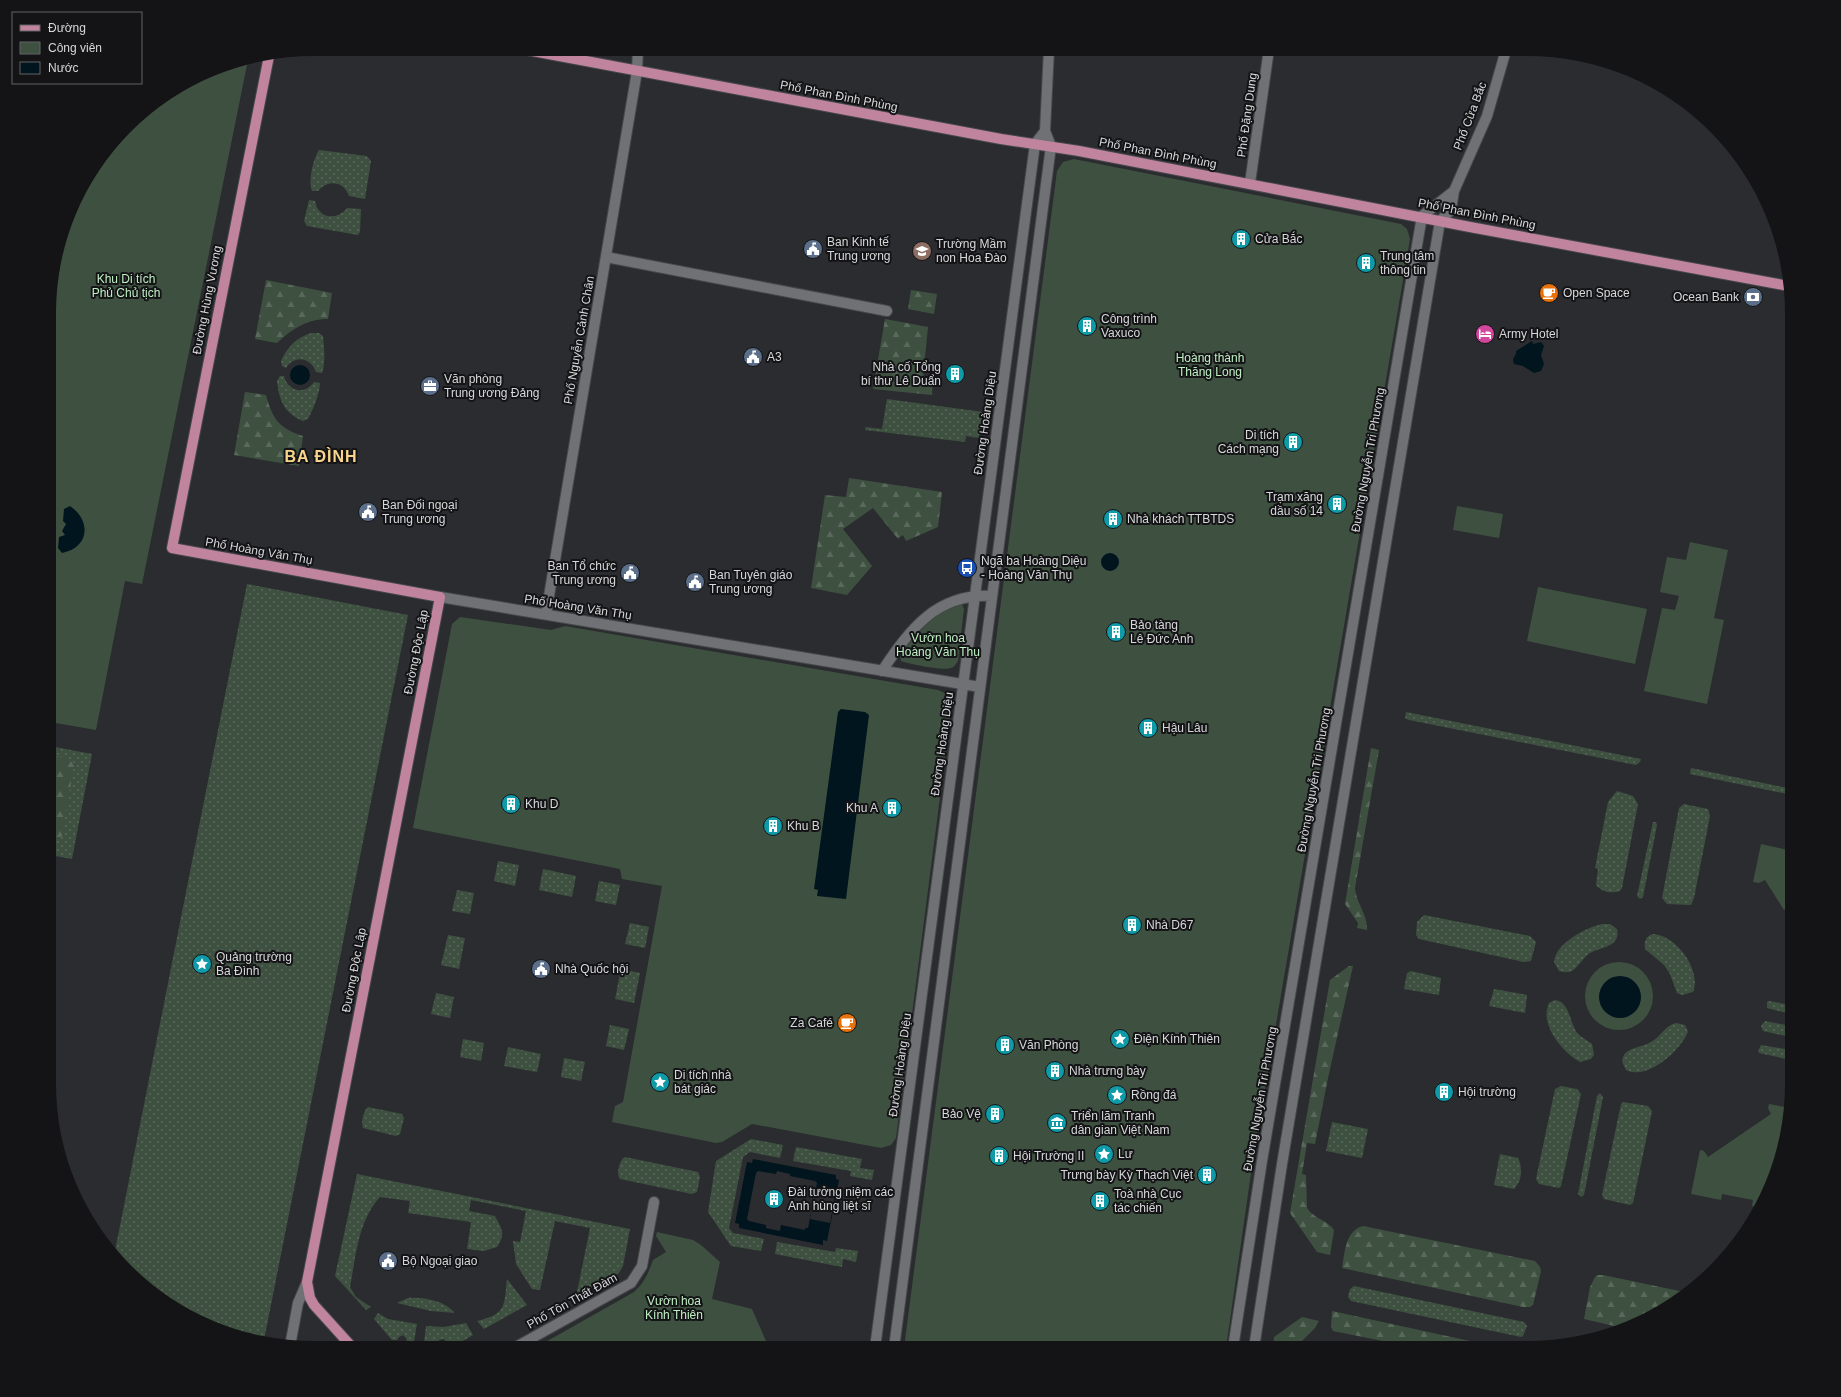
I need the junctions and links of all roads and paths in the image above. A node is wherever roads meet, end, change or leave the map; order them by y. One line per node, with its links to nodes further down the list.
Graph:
1 (559, 56): 7 (main road, Phố Phan Đình Phùng)
2 (638, 56): 7 (street, Phố Nguyễn Cảnh Chân)
3 (1050, 56): 8 (street)
4 (1268, 56): 11 (street, Phố Đặng Dung)
5 (1504, 56): 12 (street, Phố Cửa Bắc)
6 (268, 60): 20 (main road, Đường Hùng Vương)
7 (637, 71): 9 (main road, Phố Phan Đình Phùng); 15 (street, Phố Nguyễn Cảnh Chân)
8 (1045, 131): 9 (street); 10 (street)
9 (1035, 144): 10 (main road, Phố Phan Đình Phùng); 18 (street, Đường Hoàng Diệu)
10 (1051, 146): 11 (main road, Phố Phan Đình Phùng); 19 (street)
11 (1250, 183): 13 (main road, Phố Phan Đình Phùng)
12 (1454, 191): 13 (street, Phố Cửa Bắc); 14 (street, Phố Cửa Bắc)
13 (1422, 216): 14 (main road, Phố Phan Đình Phùng); 35 (street, Đường Nguyễn Tri Phương)
14 (1440, 221): 16 (main road, Phố Phan Đình Phùng); 36 (street)
15 (606, 257): 17 (street); 24 (street, Phố Nguyễn Cảnh Chân)
16 (1783, 285)
17 (887, 311)
18 (1011, 326): 19 (street); 21 (street, Đường Hoàng Diệu)
19 (1027, 328): 22 (street)
20 (172, 548): 23 (main road, Phố Hoàng Văn Thụ)
21 (975, 595): 22 (street); 25 (street); 26 (street, Đường Hoàng Diệu)
22 (992, 596): 27 (street)
23 (440, 597): 24 (street, Phố Hoàng Văn Thụ); 29 (main road, Đường Độc Lập)
24 (546, 614): 25 (street, Phố Hoàng Văn Thụ)
25 (882, 670): 26 (street, Phố Hoàng Văn Thụ)
26 (964, 684): 27 (street, Phố Hoàng Văn Thụ); 33 (street, Đường Hoàng Diệu)
27 (980, 687): 34 (street)
28 (654, 1202): 32 (street, Phố Tôn Thất Đàm)
29 (307, 1282): 30 (street, Đường Độc Lập); 31 (main road)
30 (291, 1340)
31 (346, 1341)
32 (527, 1341)
33 (876, 1341)
34 (895, 1341)
35 (1234, 1341)
36 (1255, 1341)

